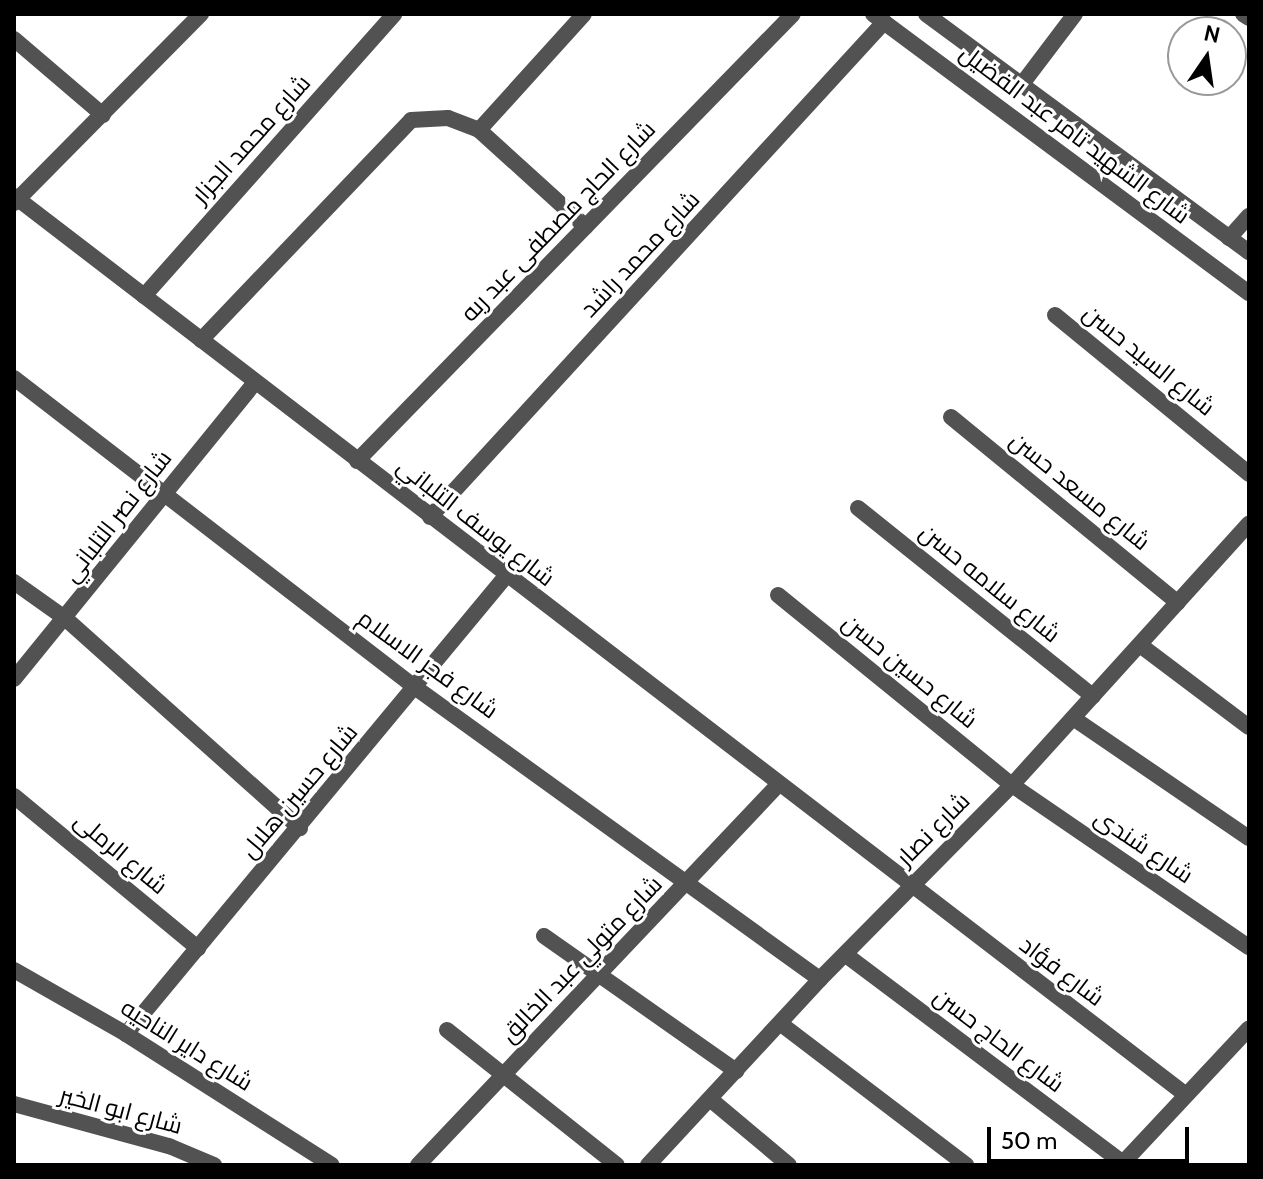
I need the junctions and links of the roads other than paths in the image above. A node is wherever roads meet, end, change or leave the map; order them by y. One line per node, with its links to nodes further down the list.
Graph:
1 (201, 14): 12 (street)
2 (394, 14): 20 (street, شارع محمد الجزار)
3 (584, 14): 13 (street)
4 (793, 14): 16 (street, شارع الحاج مصطفى عبد ربه)
5 (926, 14): 11 (street, شارع الشهيد تامر عبد الفضيل)
6 (1075, 14): 11 (street)
7 (1243, 14): 9 (street)
8 (879, 18): 19 (street, شارع الشهيد تامر عبد الفضيل); 30 (street, شارع محمد راشد)
9 (1249, 18)
10 (14, 39): 12 (street)
11 (1022, 84): 17 (street, شارع الشهيد تامر عبد الفضيل)
12 (103, 115): 14 (street)
13 (479, 130): 16 (street); 22 (street)
14 (15, 199): 20 (street, شارع يوسف التلباني)
15 (1249, 216): 17 (street)
16 (586, 227): 26 (street, شارع الحاج مصطفى عبد ربه)
17 (1229, 238): 18 (street, شارع الشهيد تامر عبد الفضيل)
18 (1249, 252)
19 (1249, 293)
20 (144, 296): 22 (street, شارع يوسف التلباني)
21 (1055, 315): 27 (street, شارع السيد حسن)
22 (201, 340): 24 (street, شارع يوسف التلباني)
23 (14, 378): 28 (street, شارع فجر الاسلام)
24 (255, 382): 26 (street, شارع يوسف التلباني); 28 (street, شارع نصر التلباني)
25 (951, 417): 35 (street, شارع مسعد حسن)
26 (357, 461): 30 (street, شارع يوسف التلباني)
27 (1249, 474)
28 (165, 494): 36 (street, شارع نصر التلباني); 39 (street, شارع فجر الاسلام)
29 (858, 508): 40 (street, شارع سلامه حسن)
30 (430, 517): 32 (street, شارع يوسف التلباني)
31 (1249, 524): 35 (street, شارع نصار)
32 (506, 576): 39 (street, شارع حسين هلال); 43 (street, شارع يوسف التلباني)
33 (14, 582): 36 (street)
34 (778, 595): 44 (street, شارع حسين حسن)
35 (1178, 603): 37 (street, شارع نصار)
36 (66, 619): 38 (street, شارع نصر التلباني); 46 (street)
37 (1140, 645): 40 (street, شارع نصار); 42 (street)
38 (14, 679)
39 (416, 688): 46 (street, شارع حسين هلال); 48 (street, شارع فجر الاسلام)
40 (1093, 696): 41 (street, شارع نصار)
41 (1073, 718): 44 (street, شارع نصار); 47 (street)
42 (1249, 727)
43 (778, 785): 48 (street, شارع متولي عبد الخالق); 49 (street, شارع يوسف التلباني)
44 (1012, 785): 49 (street, شارع نصار); 51 (street, شارع شندى)
45 (14, 796): 52 (street, شارع الرملى)
46 (300, 828): 52 (street, شارع حسين هلال)
47 (1249, 838)
48 (690, 881): 55 (street, شارع متولي عبد الخالق); 56 (street, شارع فجر الاسلام)
49 (909, 886): 53 (street, شارع نصار); 63 (street, شارع فؤاد)
50 (544, 936): 55 (street)
51 (1249, 947)
52 (198, 948): 60 (street, شارع حسين هلال)
53 (846, 955): 56 (street, شارع نصار); 66 (street, شارع الحاج حسن)
54 (14, 970): 60 (street, شارع داير الناحيه)
55 (602, 973): 61 (street); 62 (street, شارع متولي عبد الخالق)
56 (820, 979): 57 (street, شارع نصار)
57 (781, 1024): 61 (street, شارع نصار); 73 (street)
58 (1249, 1028): 63 (street)
59 (447, 1030): 62 (street)
60 (126, 1034): 68 (street, شارع داير الناحيه)
61 (736, 1071): 64 (street, شارع نصار)
62 (503, 1074): 69 (street, شارع متولي عبد الخالق); 70 (street)
63 (1186, 1095): 66 (street)
64 (710, 1099): 71 (street, شارع نصار); 72 (street)
65 (14, 1104): 67 (street, شارع ابو الخير)
66 (1122, 1164)
67 (214, 1165)
68 (332, 1165)
69 (418, 1165)
70 (617, 1165)
71 (648, 1165)
72 (789, 1165)
73 (966, 1165)

